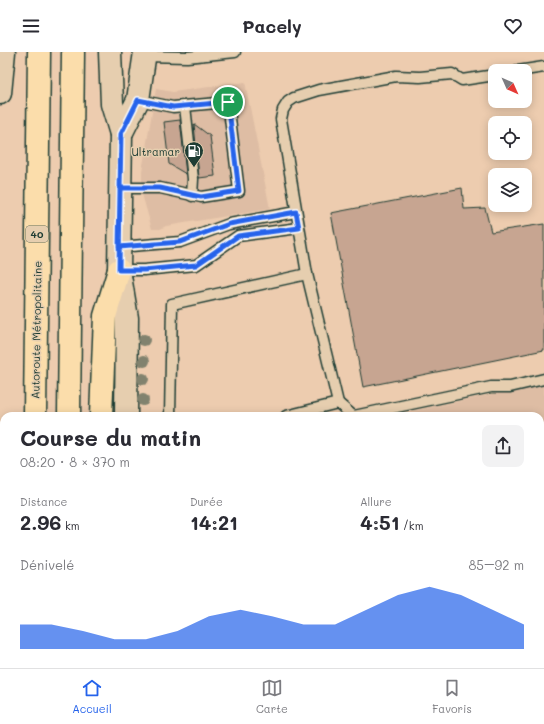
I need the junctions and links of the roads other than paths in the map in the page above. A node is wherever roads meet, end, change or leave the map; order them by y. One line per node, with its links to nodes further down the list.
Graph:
1 (4, 52): 11 (main road)
2 (39, 52): 24 (highway, Autoroute Métropolitaine / 40)
3 (73, 52): 25 (highway)
4 (110, 52): 14 (main road)
5 (235, 52): 7 (lane)
6 (144, 54): 7 (lane); 12 (main road)
7 (189, 54)
8 (544, 67): 9 (lane)
9 (532, 69)
10 (488, 76): 17 (lane)
11 (0, 93)
12 (138, 100): 13 (lane); 14 (main road)
13 (184, 106): 16 (lane); 16 (lane)
14 (121, 134): 15 (main road)
15 (120, 188): 16 (lane); 19 (main road)
16 (192, 196)
17 (296, 212): 18 (lane); 19 (lane)
18 (299, 228): 20 (lane); 21 (lane)
19 (119, 247): 20 (main road)
20 (119, 270): 26 (highway); 27 (main road)
21 (307, 274): 23 (lane); 28 (lane)
22 (544, 379): 31 (lane)
23 (338, 403): 29 (lane); 30 (lane)
24 (35, 412)
25 (69, 412)
26 (101, 412)
27 (126, 412)
28 (170, 412)
29 (302, 412)
30 (348, 412)
31 (373, 412)

